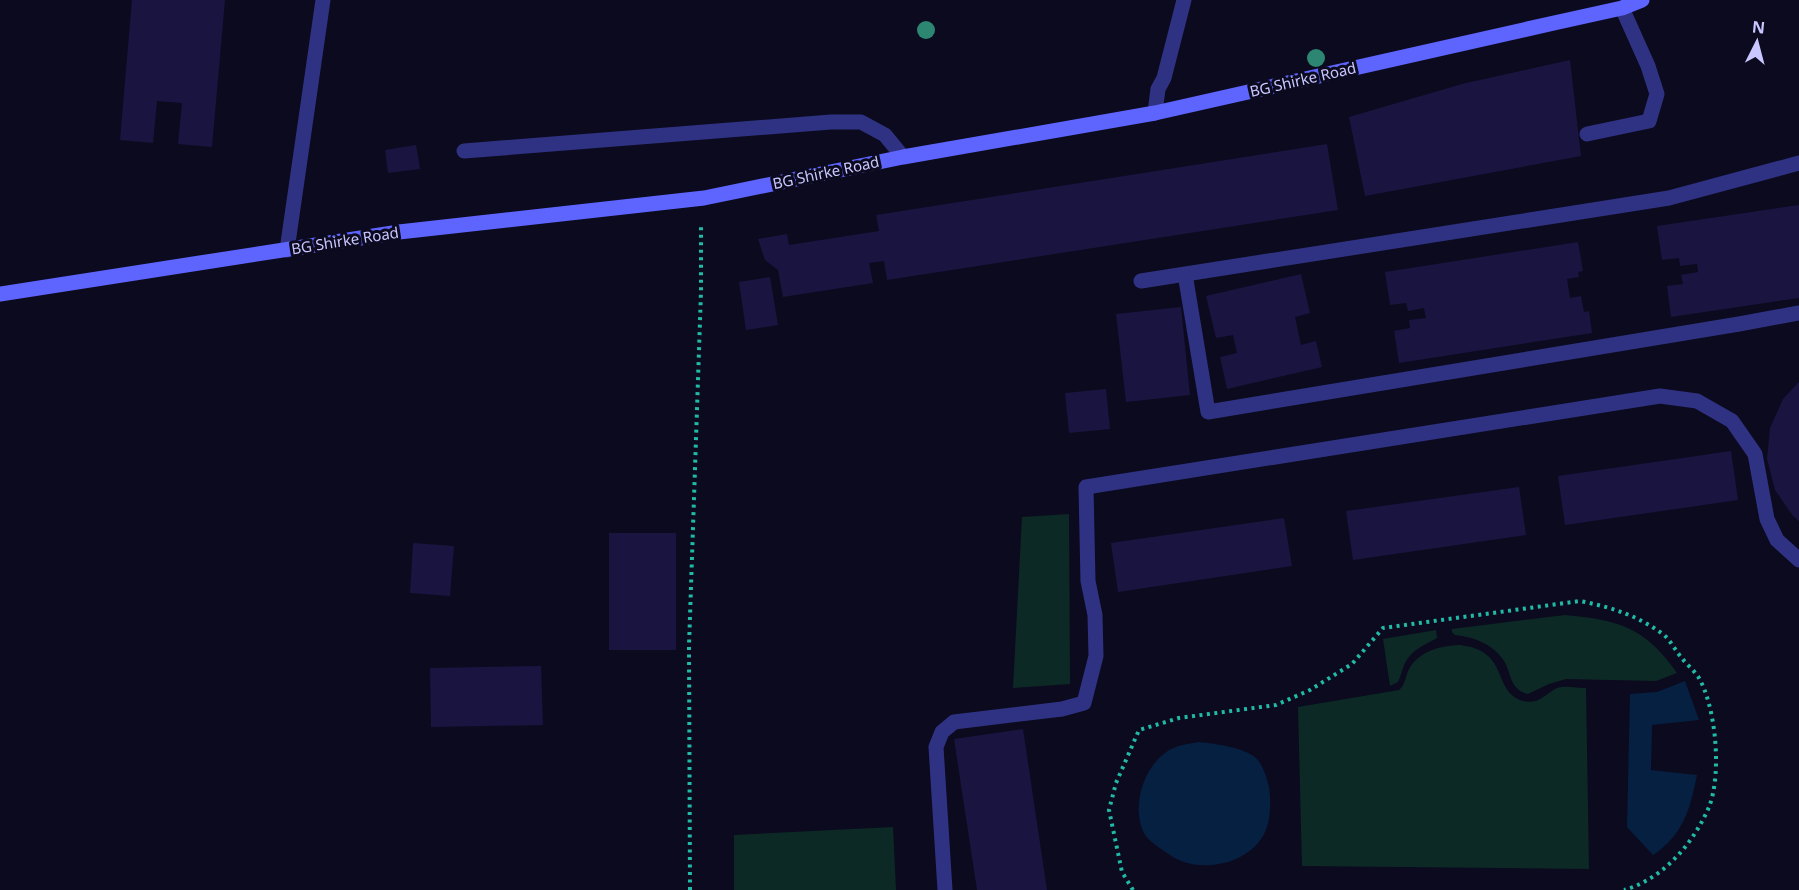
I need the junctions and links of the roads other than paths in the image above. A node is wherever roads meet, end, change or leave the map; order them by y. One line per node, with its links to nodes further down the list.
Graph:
1 (323, 0): 10 (street)
2 (1184, 0): 5 (street)
3 (1642, 0): 4 (street, BG Shirke Road)
4 (1622, 8): 5 (street, BG Shirke Road); 6 (street)
5 (1155, 113): 8 (street, BG Shirke Road)
6 (1587, 134)
7 (464, 151): 8 (street)
8 (903, 157): 10 (street, BG Shirke Road)
9 (1799, 163): 11 (street)
10 (287, 250): 13 (street, BG Shirke Road)
11 (1185, 274): 12 (street); 14 (street)
12 (1142, 280)
13 (0, 294)
14 (1799, 313)
15 (1799, 560): 16 (street)
16 (945, 890)

